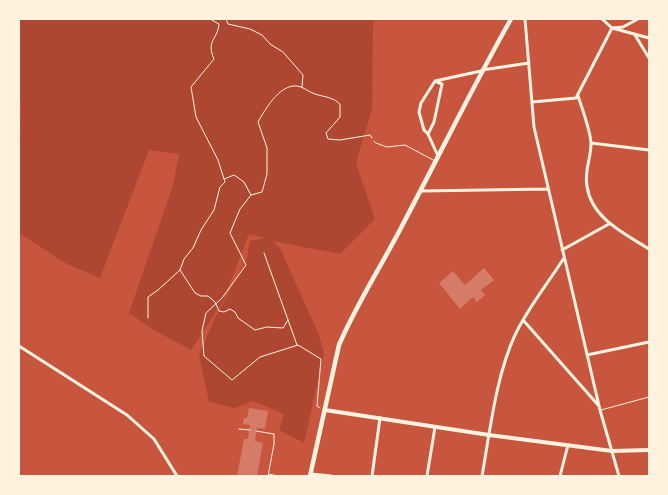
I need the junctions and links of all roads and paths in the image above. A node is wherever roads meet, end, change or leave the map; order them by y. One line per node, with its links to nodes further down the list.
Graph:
1 (210, 19): 22 (path)
2 (226, 19): 14 (path)
3 (511, 19): 12 (main road)
4 (525, 19): 11 (street)
5 (602, 19): 7 (street)
6 (638, 19): 7 (street)
7 (612, 28): 8 (street); 15 (street)
8 (634, 34): 9 (street); 10 (street)
9 (649, 38)
10 (649, 58)
11 (529, 63): 12 (street); 16 (street)
12 (482, 70): 13 (street); 21 (main road)
13 (435, 81): 17 (street); 17 (street)
14 (302, 87): 18 (path); 25 (path)
15 (578, 96): 16 (street); 19 (street)
16 (532, 102): 23 (street)
17 (428, 134): 21 (street)
18 (374, 141): 21 (lane)
19 (591, 144): 20 (street); 26 (street)
20 (649, 150)
21 (437, 159): 24 (main road)
22 (224, 178): 25 (path); 31 (path)
23 (548, 190): 24 (street); 28 (street)
24 (421, 191): 42 (main road)
25 (251, 195): 32 (path)
26 (608, 224): 27 (street); 28 (street)
27 (649, 249)
28 (562, 250): 30 (street)
29 (264, 253): 34 (path)
30 (564, 258): 35 (street); 39 (street)
31 (180, 270): 32 (path); 33 (path)
32 (216, 304): 34 (path); 37 (path)
33 (148, 318)
34 (288, 320): 37 (path)
35 (523, 320): 41 (street); 48 (street)
36 (649, 342): 39 (street)
37 (298, 345): 42 (path)
38 (19, 346): 54 (street)
39 (587, 355): 41 (street)
40 (649, 397): 41 (lane)
41 (600, 408): 51 (street)
42 (325, 410): 43 (street); 53 (main road)
43 (380, 418): 44 (street); 57 (street)
44 (435, 426): 48 (street); 58 (street)
45 (239, 429): 46 (lane)
46 (250, 430)
47 (256, 431): 52 (lane)
48 (489, 435): 49 (street); 59 (street)
49 (568, 445): 51 (street); 60 (street)
50 (649, 450): 51 (street)
51 (612, 451): 61 (street)
52 (268, 475): 55 (lane)
53 (310, 475): 56 (street)
54 (177, 476)
55 (278, 476)
56 (331, 476)
57 (372, 476)
58 (427, 476)
59 (482, 476)
60 (560, 476)
61 (619, 476)

